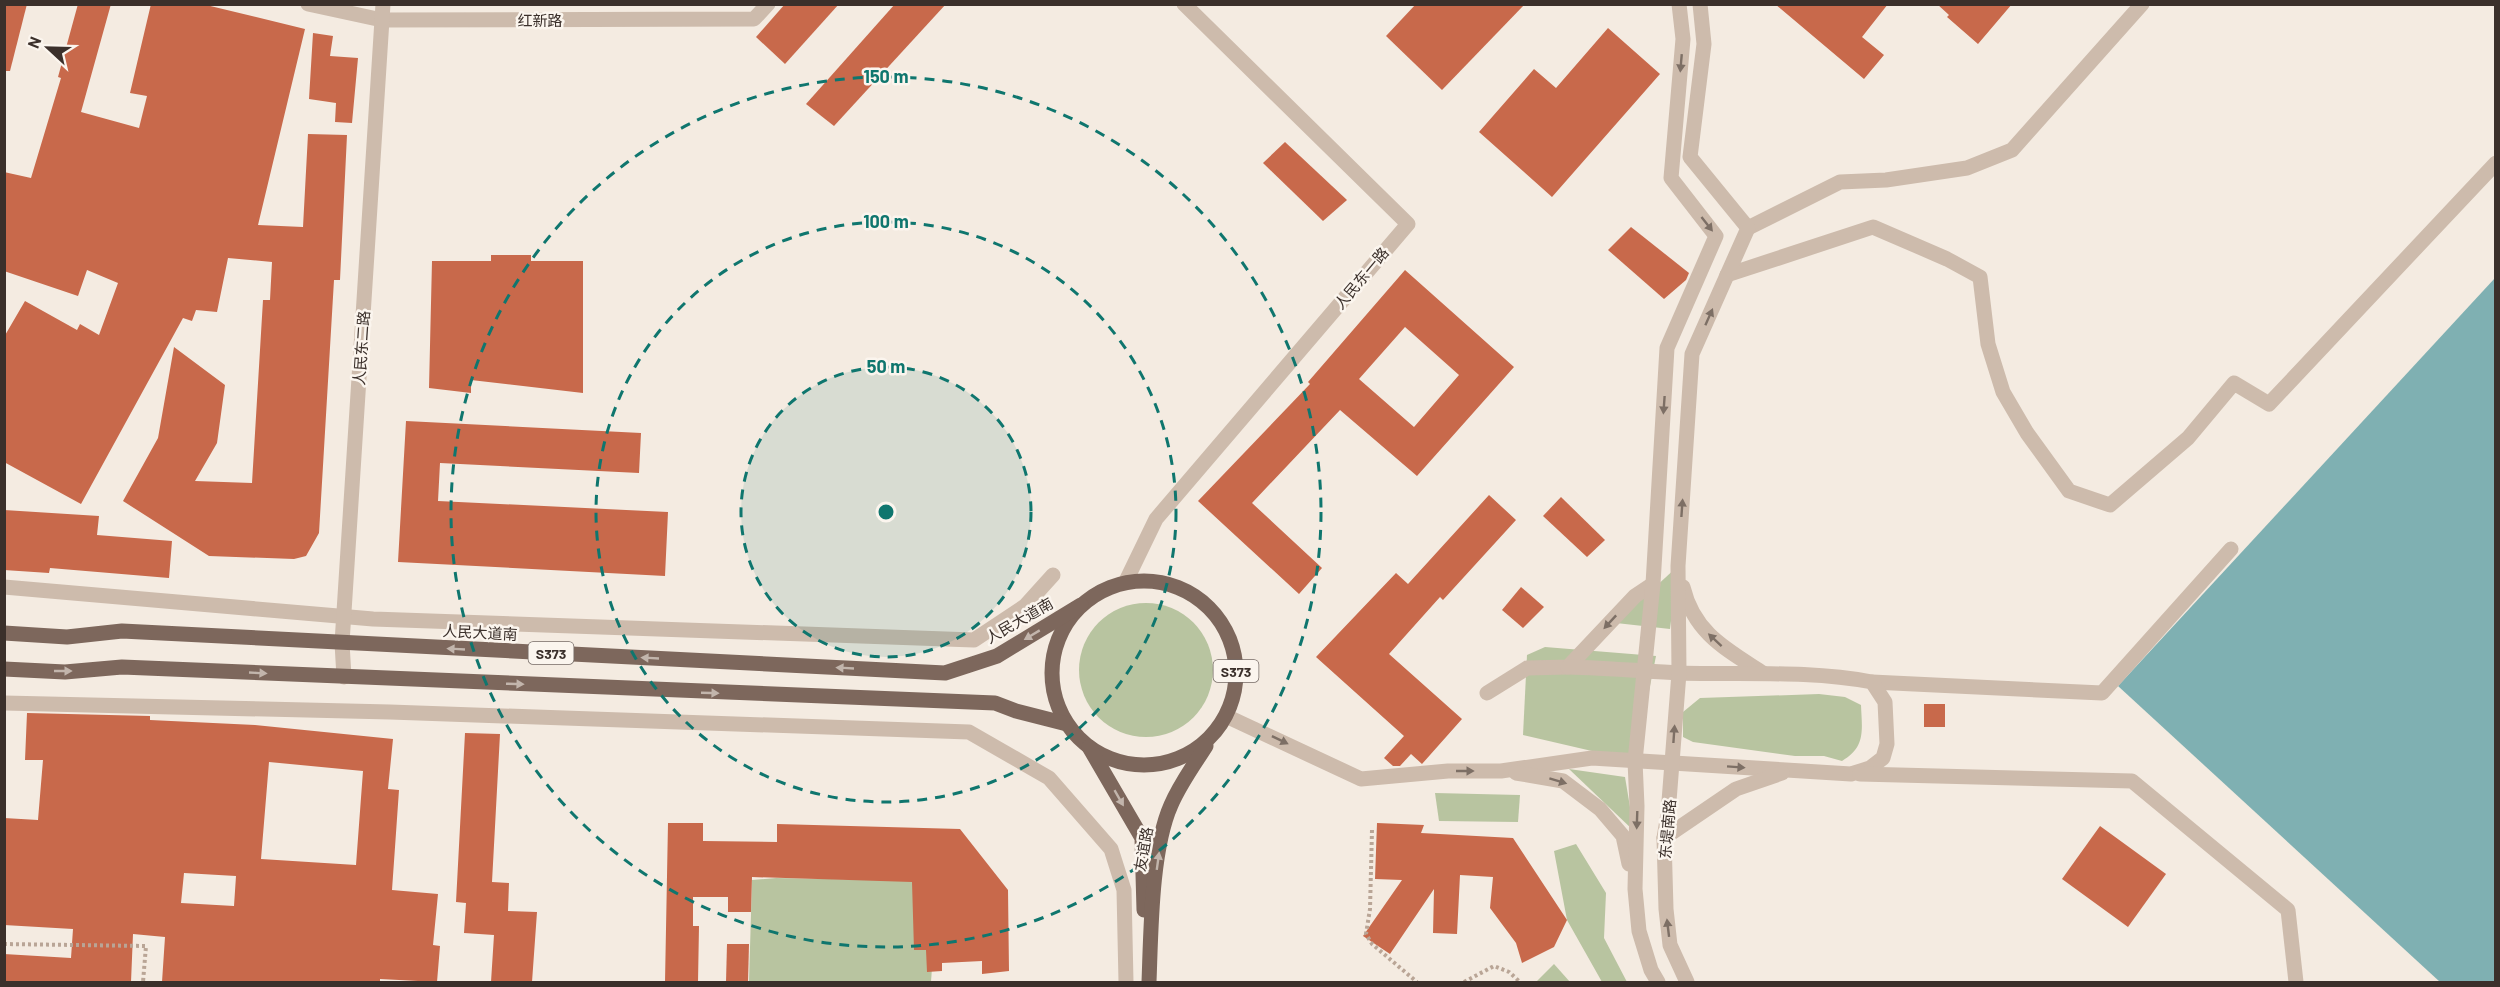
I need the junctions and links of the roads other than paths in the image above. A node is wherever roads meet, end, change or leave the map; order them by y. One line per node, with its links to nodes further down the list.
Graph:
1 (308, 4): 7 (street, 红新路)
2 (768, 4): 7 (street, 红新路)
3 (1184, 4): 14 (street, 人民东一路)
4 (1679, 4): 15 (street, 东堤南路, one-way to 15)
5 (1700, 4): 9 (street)
6 (2142, 4): 9 (street)
7 (382, 12): 19 (street, 人民东二路)
8 (2496, 163): 10 (street)
9 (1748, 228): 10 (street, 东堤南路)
10 (1727, 275): 12 (street, 东堤南路, one-way to 10)
11 (2231, 549): 26 (street)
12 (1678, 567): 23 (street, 东堤南路); 24 (street, one-way to 12)
13 (1053, 575): 16 (street)
14 (1126, 581): 17 (main road, S373); 29 (main road, S373)
15 (1653, 584): 20 (street, one-way to 20); 22 (street, 东堤南路)
16 (4, 587)
17 (1082, 604): 19 (main road, 人民大道南 / S373, one-way to 19); 30 (main road, S373)
18 (4, 633): 19 (main road, 人民大道南 / S373)
19 (342, 643): 25 (street, 人民东二路)
20 (1568, 666): 22 (street); 27 (street)
21 (4, 669): 25 (main road, S373, one-way to 25)
22 (1644, 670): 23 (street); 33 (street, 东堤南路)
23 (1679, 673): 24 (street); 34 (street, 东堤南路, one-way to 23)
24 (1764, 673): 26 (street)
25 (344, 677): 30 (main road, S373, one-way to 30)
26 (1872, 682): 37 (street)
27 (1487, 693)
28 (4, 703): 40 (street)
29 (1226, 716): 31 (main road, S373); 35 (street, one-way to 35)
30 (1067, 723): 32 (main road, S373)
31 (1213, 735): 32 (main road, S373); 41 (main road, 友谊路 / S373, one-way to 31)
32 (1089, 747): 41 (main road, 友谊路 / S373, one-way to 41)
33 (1635, 761): 34 (street); 35 (street); 39 (street, 东堤南路, one-way to 39)
34 (1672, 763): 36 (street, one-way to 36); 38 (street, 东堤南路)
35 (1501, 771): 39 (street, one-way to 39)
36 (1788, 771): 37 (street); 38 (street)
37 (1851, 774): 44 (street)
38 (1664, 838): 43 (street, 东堤南路, one-way to 38)
39 (1635, 889): 42 (street, 东堤南路)
40 (1126, 982)
41 (1147, 982)
42 (1658, 982)
43 (1687, 982)
44 (2296, 982)

